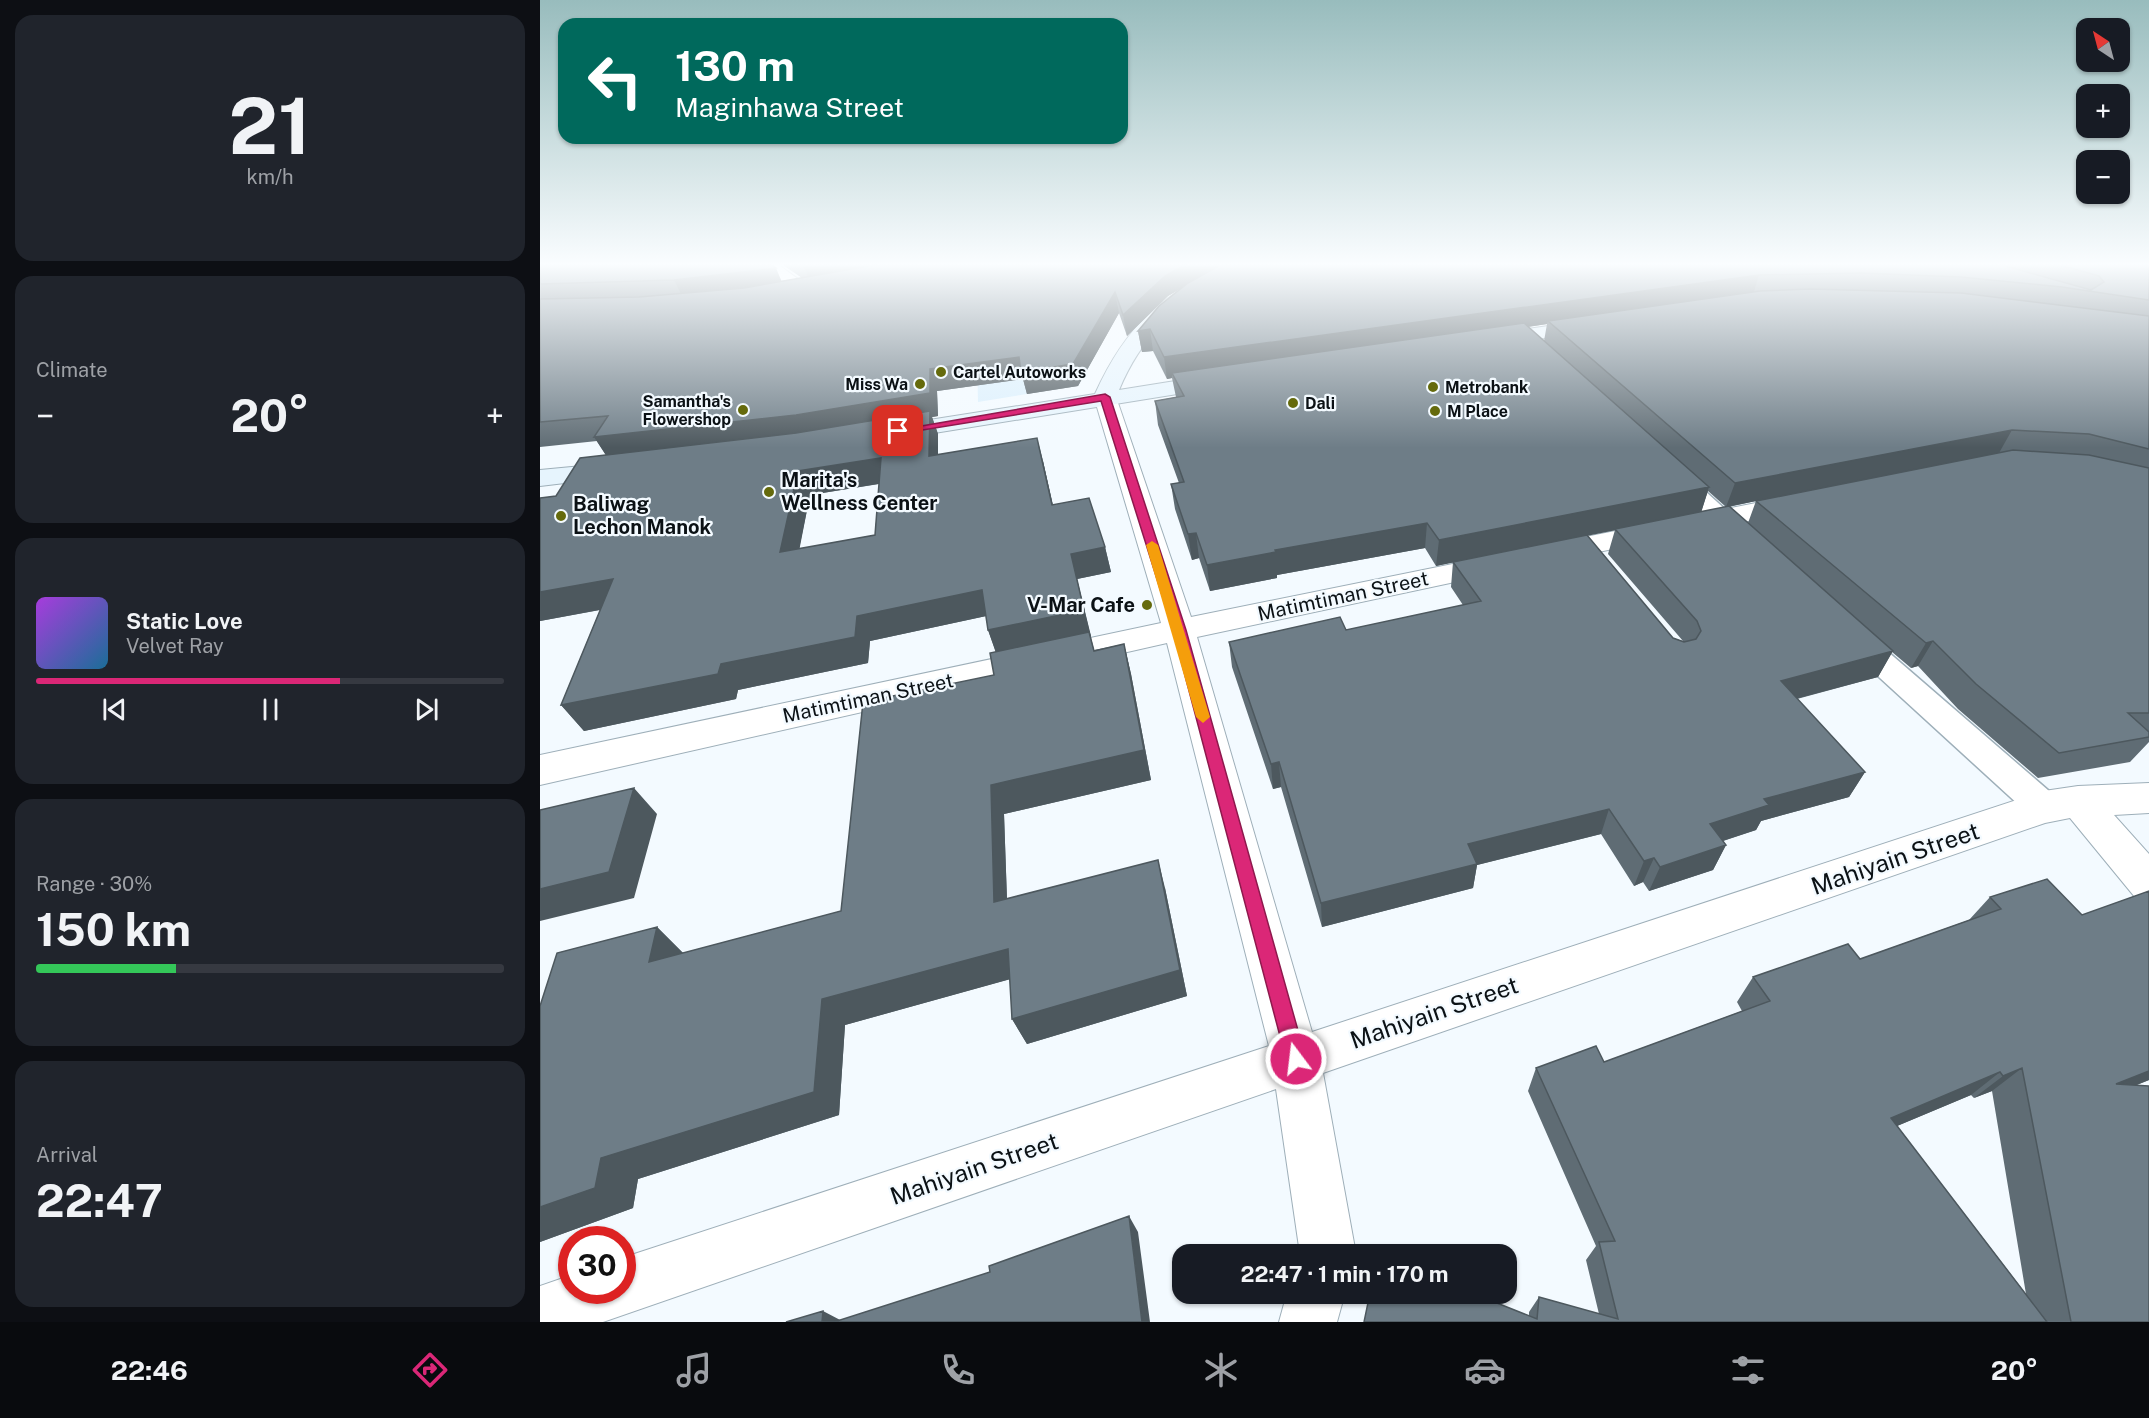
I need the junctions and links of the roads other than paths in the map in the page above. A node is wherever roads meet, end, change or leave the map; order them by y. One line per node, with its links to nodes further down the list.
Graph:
1 (1148, 325): 5 (street)
2 (1603, 325): 3 (street)
3 (1476, 343)
4 (1238, 378): 5 (street)
5 (1105, 397): 6 (street); 16 (street)
6 (864, 437)
7 (1662, 464): 11 (lane)
8 (635, 469): 9 (street)
9 (540, 478)
10 (1821, 497): 11 (street, Matimtiman Street)
11 (1721, 518): 12 (street, Matimtiman Street); 13 (lane)
12 (1585, 546): 14 (lane); 16 (street, Matimtiman Street)
13 (1764, 557)
14 (1605, 572)
15 (1834, 620): 19 (lane)
16 (1179, 630): 17 (street, Matimtiman Street); 21 (street)
17 (540, 770)
18 (2149, 798): 19 (street, Mahiyain Street)
19 (2061, 804): 20 (street); 21 (street, Mahiyain Street)
20 (2149, 883)
21 (1296, 1059): 22 (street); 23 (street, Mahiyain Street)
22 (1328, 1244)
23 (636, 1282)
24 (572, 1304): 26 (street)
25 (1313, 1304): 27 (street)
26 (540, 1315)
27 (1308, 1322)

